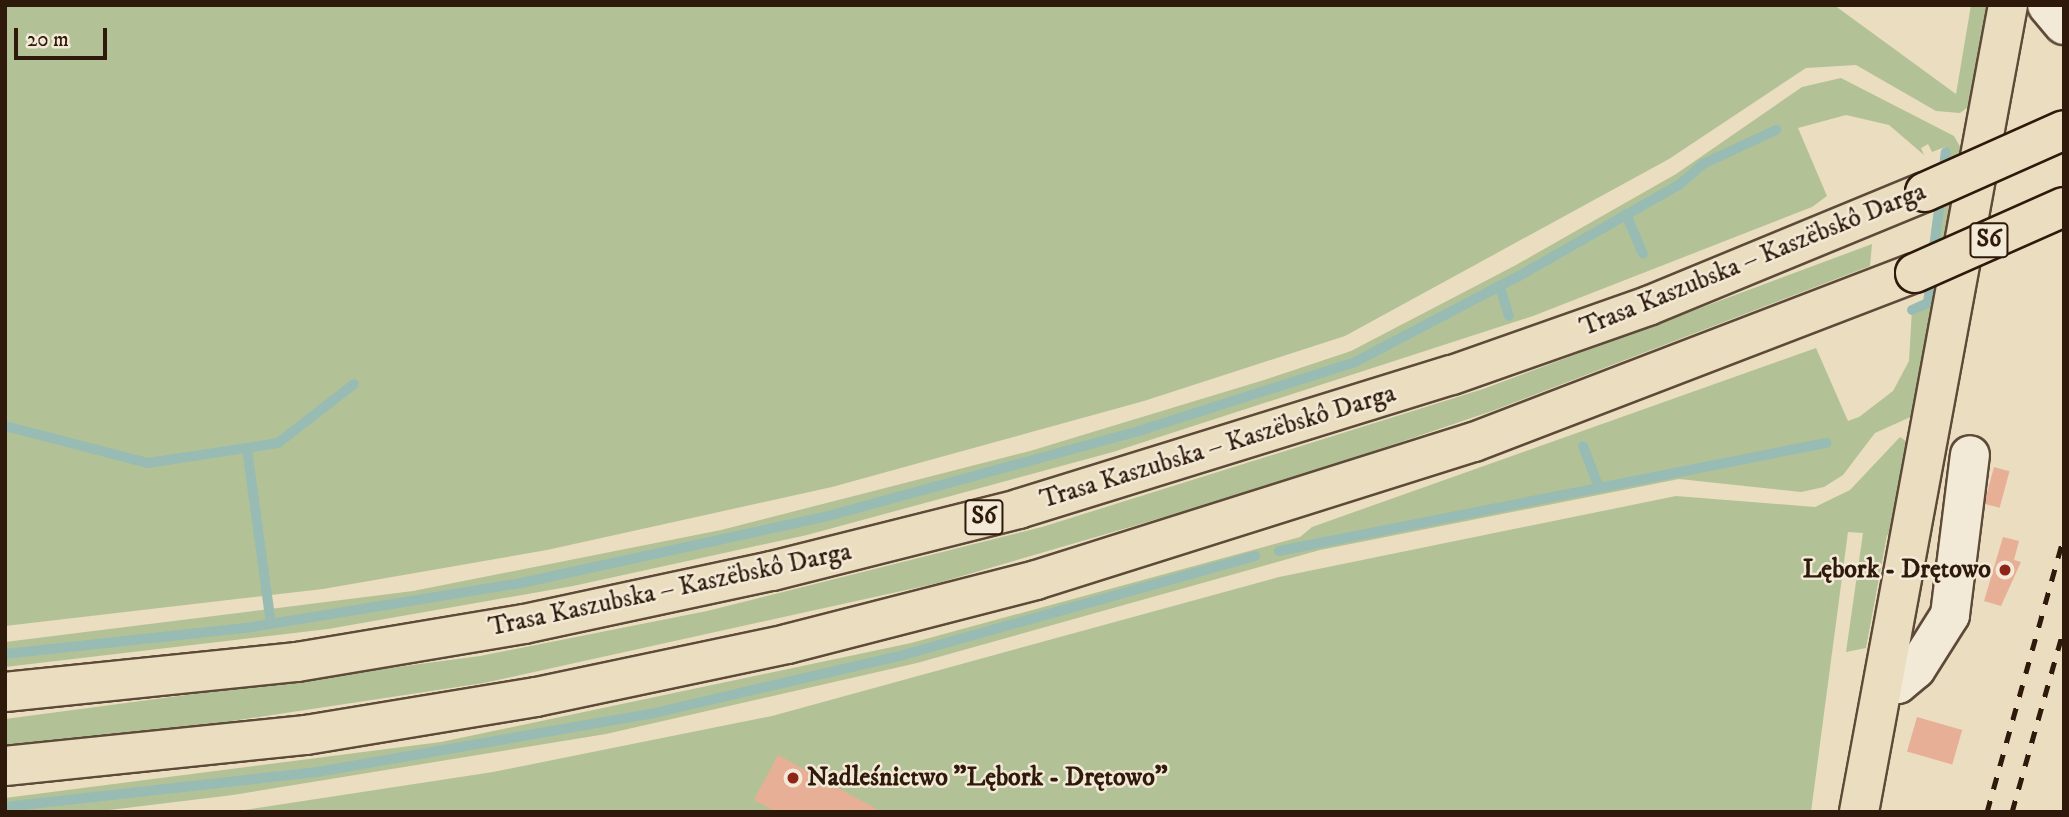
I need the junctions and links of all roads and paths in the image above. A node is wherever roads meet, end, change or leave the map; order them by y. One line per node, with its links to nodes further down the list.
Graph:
1 (2008, 5): 5 (main road)
2 (2064, 130): 6 (main road, Trasa Kaszubska – Kaszëbskô Darga / S6, bridge)
3 (2064, 207): 7 (main road, S6, bridge)
4 (1970, 455): 5 (lane)
5 (1884, 682): 8 (main road)
6 (5, 692)
7 (5, 766)
8 (1859, 812)

